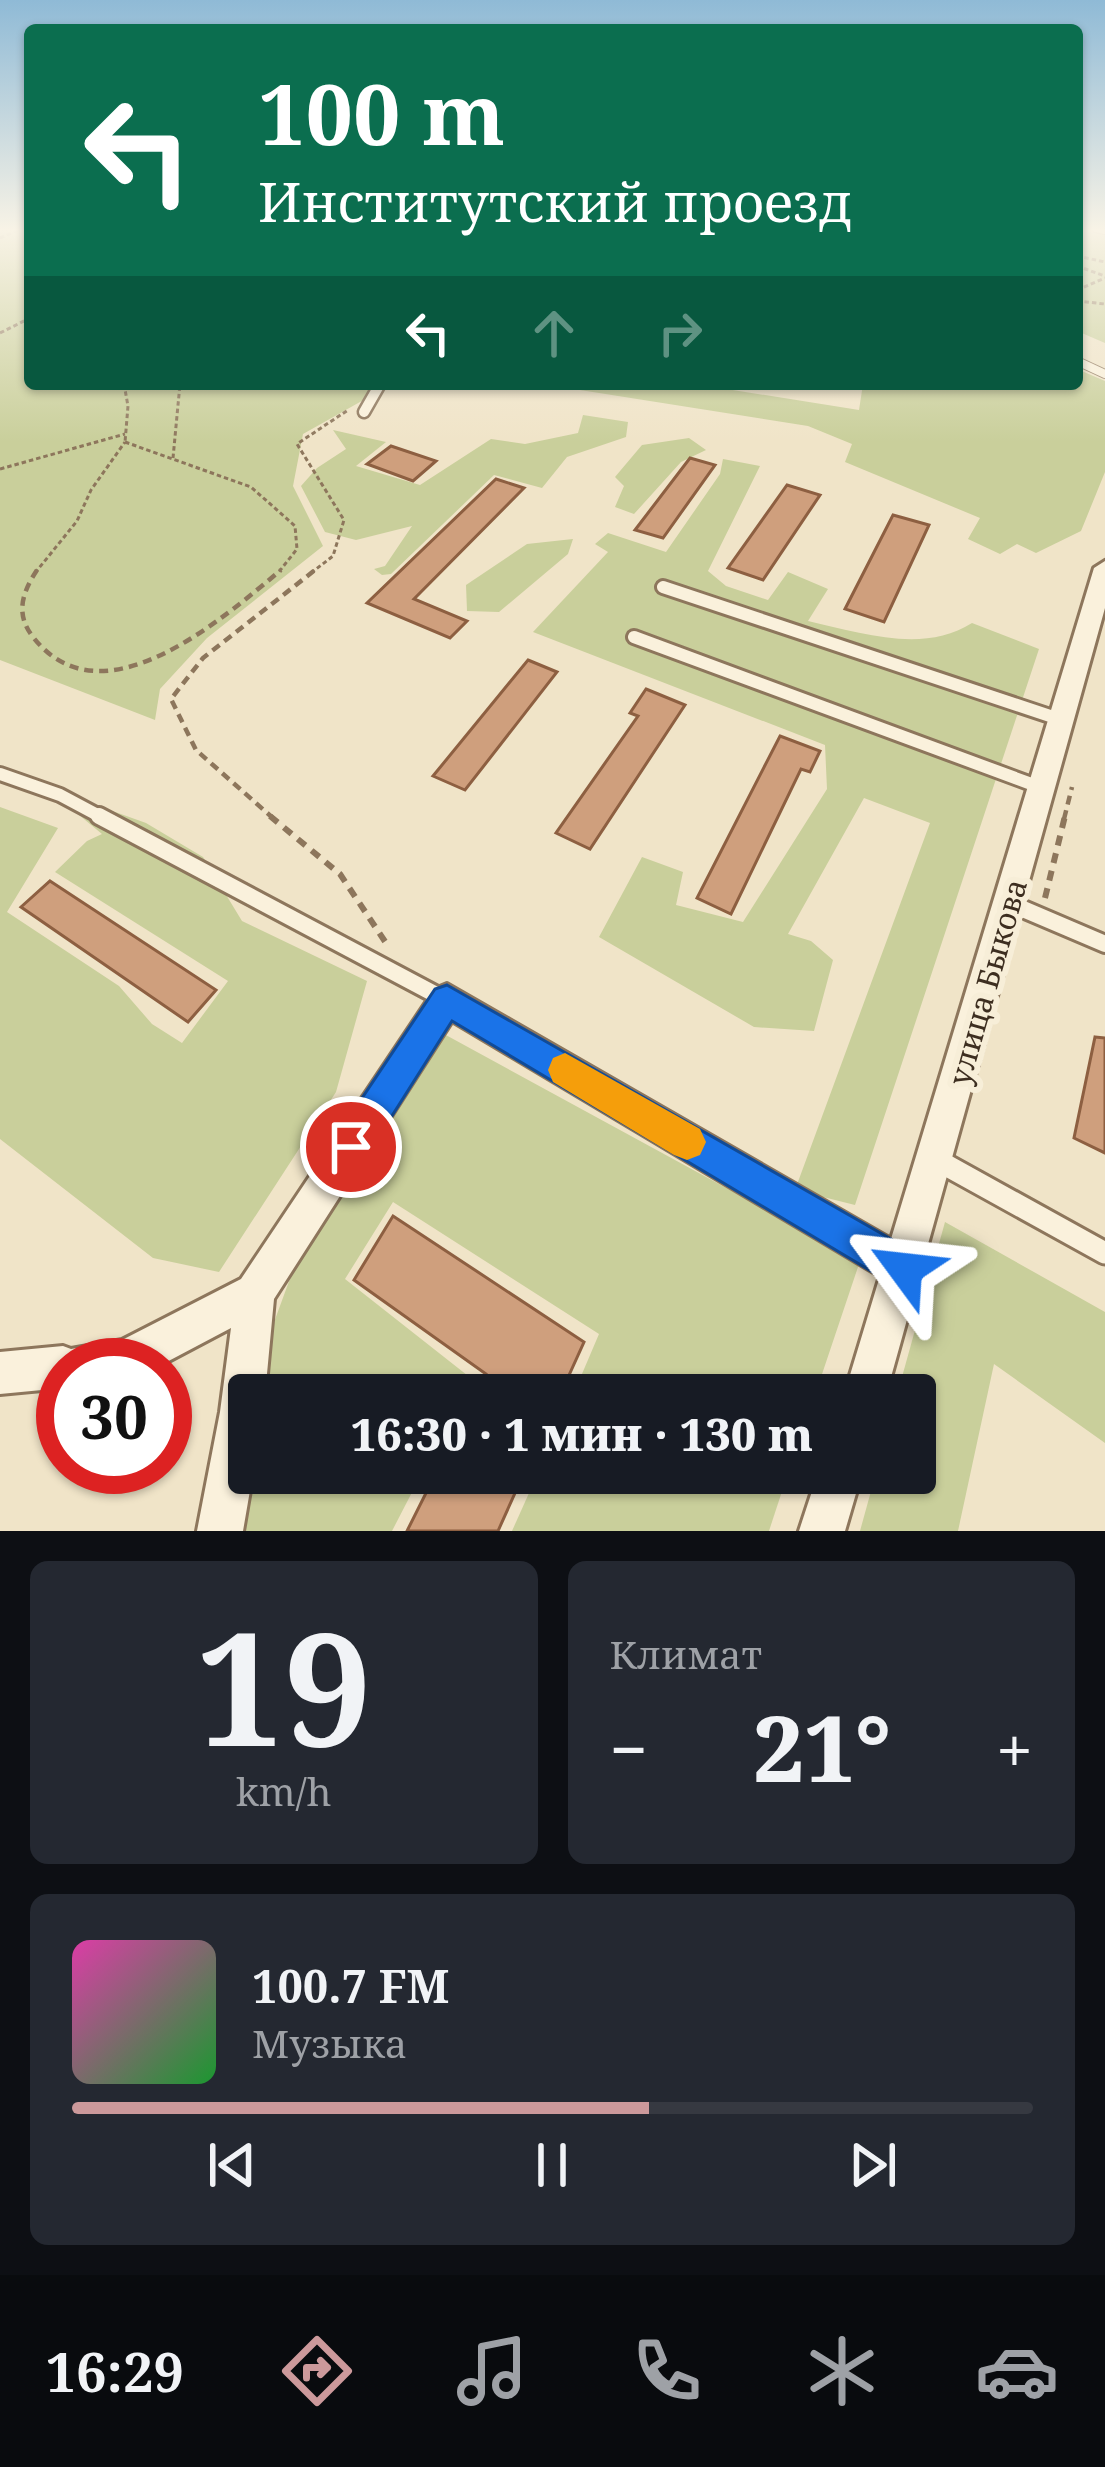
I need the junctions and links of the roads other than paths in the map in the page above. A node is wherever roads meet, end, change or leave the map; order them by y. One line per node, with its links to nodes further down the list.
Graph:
1 (376, 390): 2 (lane)
2 (364, 412)
3 (1105, 568): 6 (street, улица Быкова)
4 (663, 587): 6 (lane)
5 (634, 637): 8 (lane)
6 (1063, 721): 8 (street, улица Быкова)
7 (0, 774): 11 (lane)
8 (1045, 789): 9 (street, улица Быкова)
9 (1009, 903): 10 (lane); 12 (street, улица Быкова)
10 (1105, 944)
11 (447, 1000): 14 (street); 15 (street)
12 (935, 1159): 13 (lane); 14 (street, улица Быкова)
13 (1105, 1252)
14 (905, 1269): 19 (street, улица Быкова)
15 (255, 1294): 16 (street); 21 (street)
16 (170, 1338)
17 (36, 1370): 18 (street)
18 (0, 1373)
19 (872, 1374)
20 (833, 1494): 22 (street)
21 (220, 1531)
22 (822, 1531)

